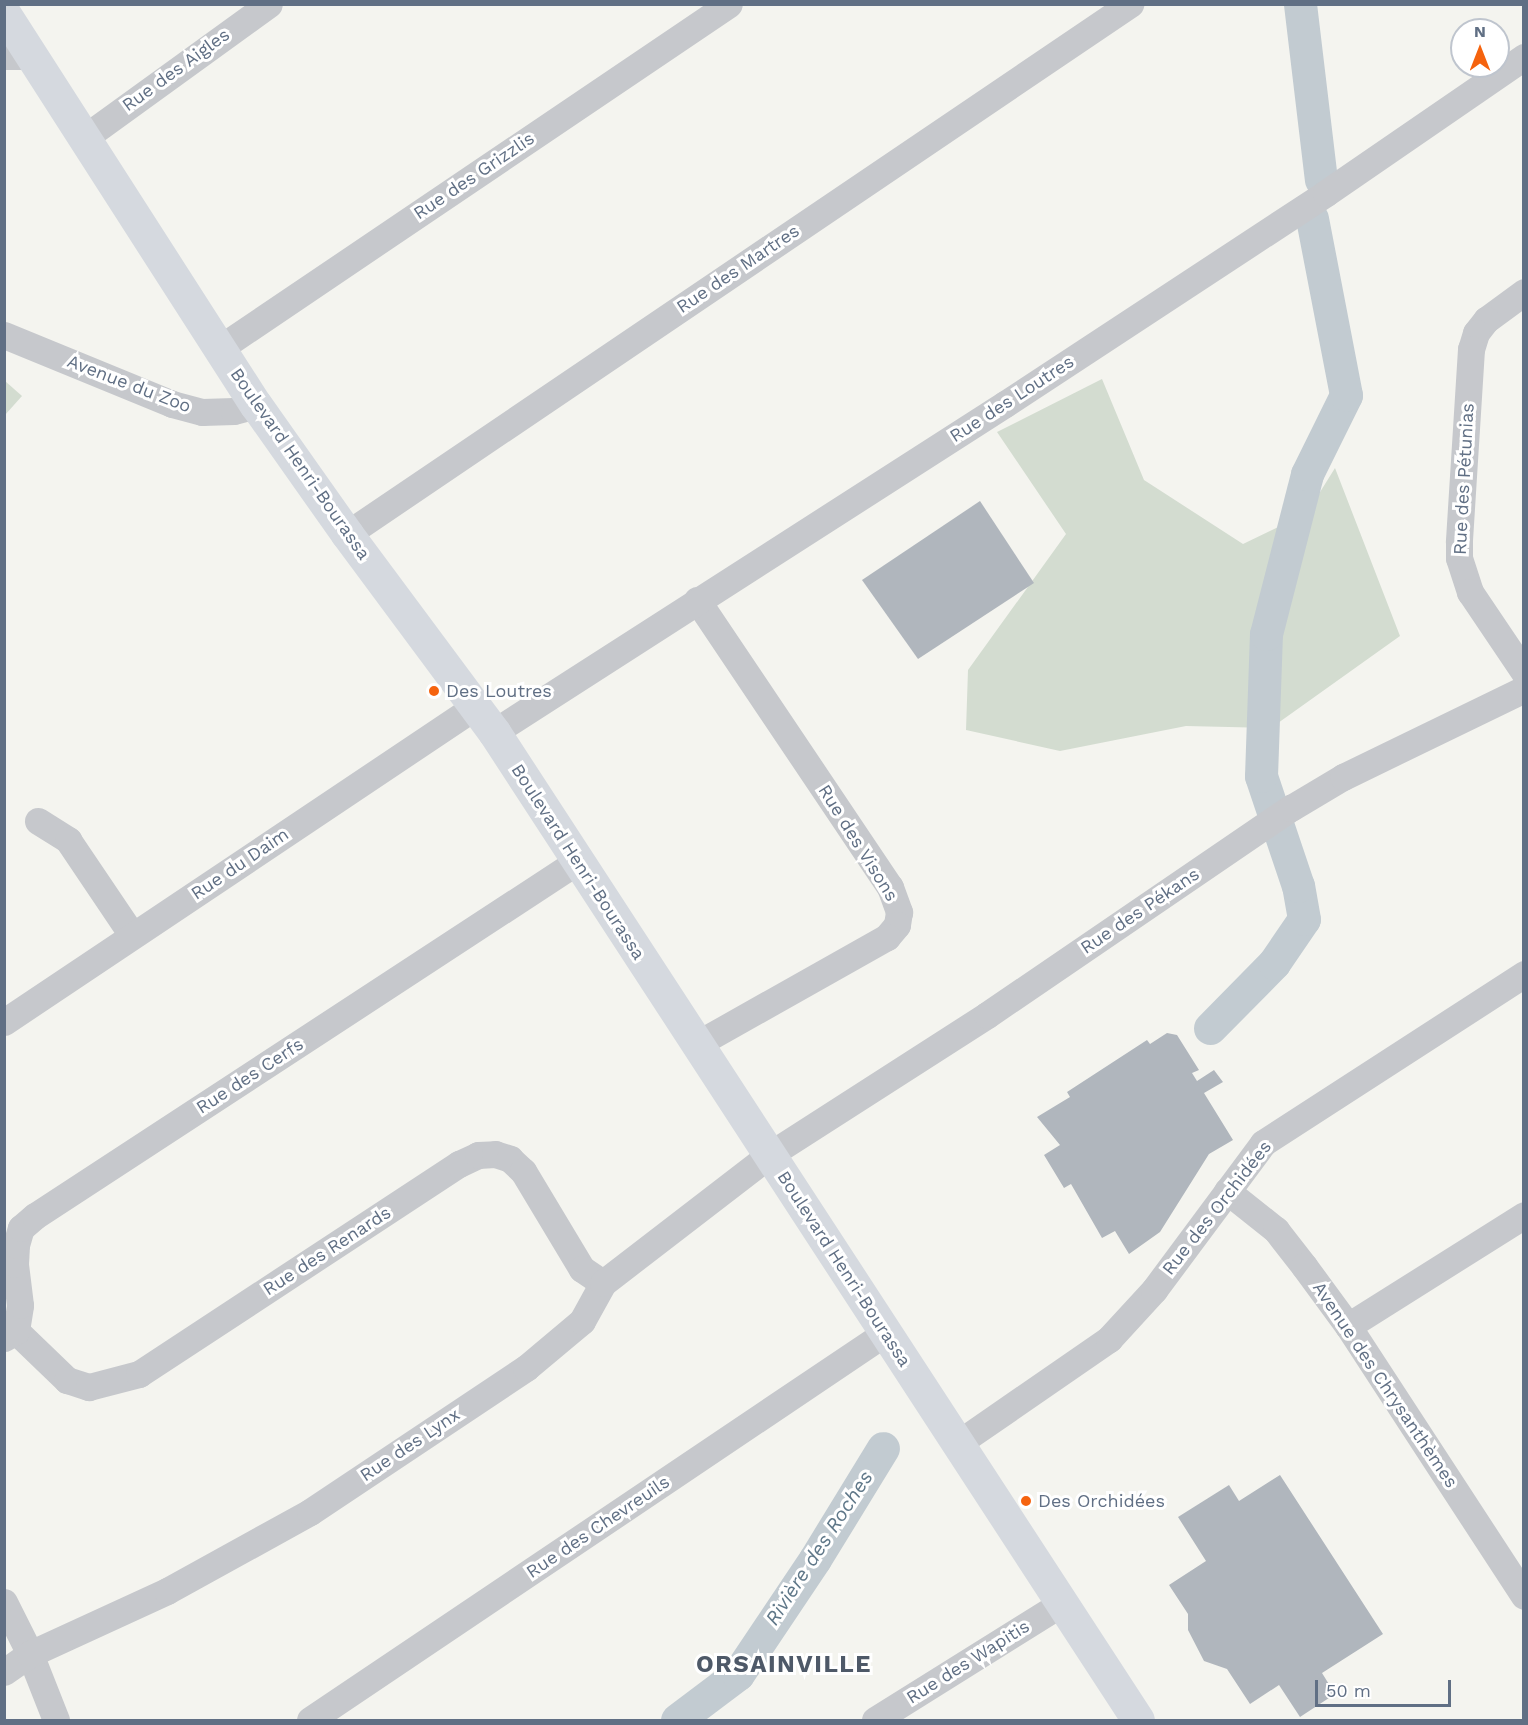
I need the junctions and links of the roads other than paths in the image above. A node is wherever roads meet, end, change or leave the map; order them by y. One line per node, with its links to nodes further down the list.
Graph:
1 (269, 4): 7 (street, Rue des Aigles)
2 (729, 4): 10 (street, Rue des Grizzlis)
3 (1130, 4): 12 (street, Rue des Martres)
4 (4, 13): 5 (main road, Boulevard Henri-Bourassa)
5 (18, 56): 7 (main road, Boulevard Henri-Bourassa)
6 (1524, 57): 13 (street, Rue des Loutres)
7 (84, 138): 10 (main road, Boulevard Henri-Bourassa)
8 (1524, 292): 14 (street, Rue des Pétunias)
9 (4, 335): 11 (street, Avenue du Zoo)
10 (220, 348): 11 (main road, Boulevard Henri-Bourassa)
11 (256, 405): 12 (main road, Boulevard Henri-Bourassa)
12 (347, 534): 16 (main road, Boulevard Henri-Bourassa)
13 (697, 600): 16 (street, Rue des Loutres); 22 (street, Rue des Visons)
14 (1524, 672)
15 (1524, 689): 23 (street, Rue des Pékans)
16 (485, 719): 18 (main road, Boulevard Henri-Bourassa); 19 (street, Rue du Daim)
17 (38, 821): 19 (street)
18 (578, 861): 22 (main road, Boulevard Henri-Bourassa); 29 (street, Rue des Cerfs)
19 (132, 935): 21 (street, Rue du Daim)
20 (1524, 974): 24 (street, Rue des Orchidées)
21 (4, 1022)
22 (697, 1044): 23 (main road, Boulevard Henri-Bourassa)
23 (769, 1155): 26 (street, Rue des Lynx); 28 (main road, Boulevard Henri-Bourassa)
24 (1227, 1191): 27 (street, Avenue des Chrysanthèmes); 30 (street, Rue des Orchidées)
25 (1524, 1215): 27 (street)
26 (603, 1283): 29 (street, Rue des Renards); 34 (street, Rue des Lynx)
27 (1348, 1326): 31 (street, Avenue des Chrysanthèmes)
28 (885, 1333): 30 (main road, Boulevard Henri-Bourassa); 37 (street, Rue des Chevreuils)
29 (10, 1334)
30 (957, 1444): 33 (main road, Boulevard Henri-Bourassa)
31 (1524, 1596)
32 (4, 1602): 34 (street)
33 (1062, 1603): 38 (street, Rue des Wapitis); 39 (main road, Boulevard Henri-Bourassa)
34 (30, 1654): 35 (street, Rue des Lynx); 36 (street)
35 (4, 1672)
36 (56, 1720)
37 (310, 1720)
38 (875, 1720)
39 (1138, 1720)

